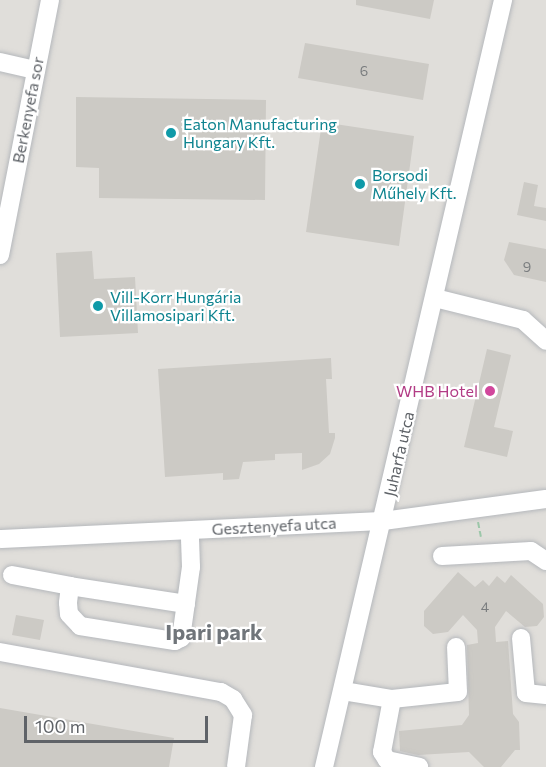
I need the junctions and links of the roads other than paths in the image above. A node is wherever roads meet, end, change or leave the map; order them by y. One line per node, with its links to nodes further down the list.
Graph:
1 (50, 0): 4 (street, Berkenyefa sor)
2 (503, 0): 6 (street, Juharfa utca)
3 (0, 62): 4 (street)
4 (36, 70): 5 (street, Berkenyefa sor)
5 (0, 255)
6 (435, 298): 7 (street); 9 (street, Juharfa utca)
7 (546, 342)
8 (546, 499): 9 (street, Gesztenyefa utca)
9 (383, 521): 10 (street, Gesztenyefa utca); 20 (street, Juharfa utca)
10 (190, 531): 11 (street, Gesztenyefa utca); 16 (street)
11 (0, 539)
12 (442, 556): 13 (street)
13 (546, 561)
14 (12, 574): 15 (street)
15 (70, 586): 16 (street); 16 (street)
16 (186, 604)
17 (522, 638): 21 (street)
18 (456, 647): 22 (street)
19 (0, 652): 23 (street)
20 (343, 691): 22 (street); 24 (street, Juharfa utca)
21 (546, 695)
22 (392, 699): 25 (street)
23 (236, 767)
24 (324, 767)
25 (419, 767)

